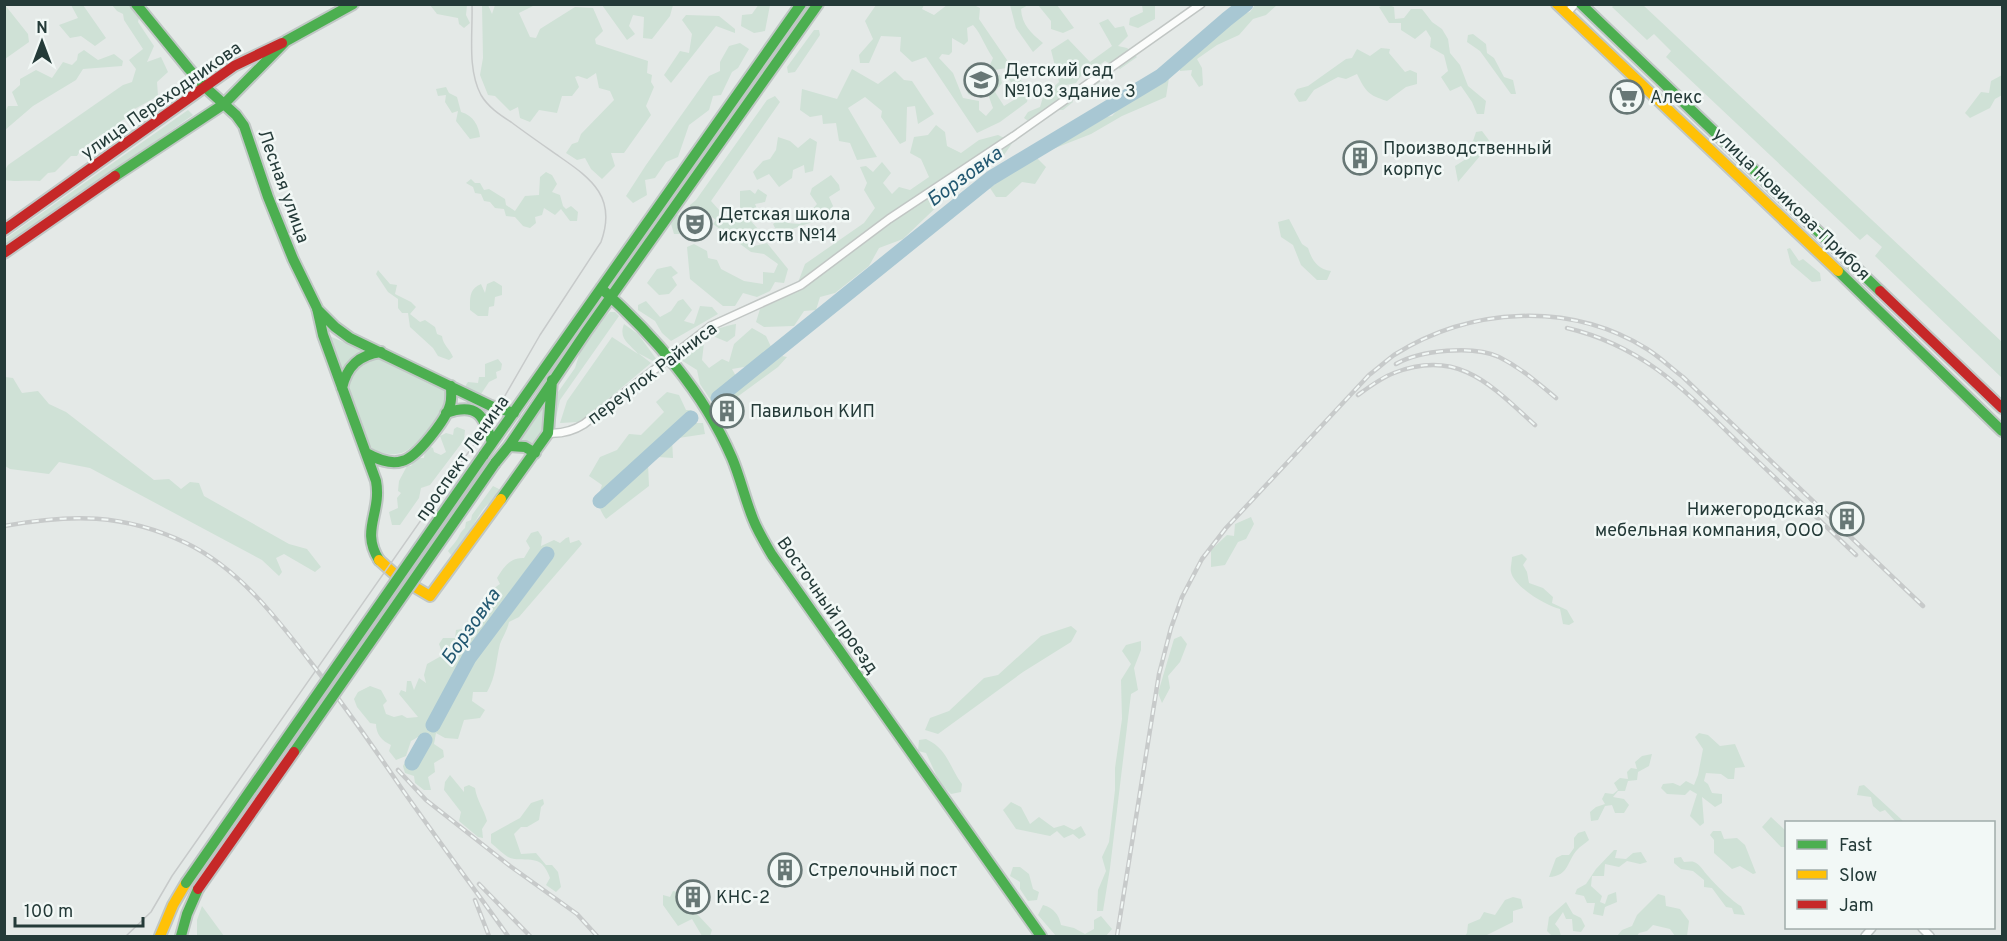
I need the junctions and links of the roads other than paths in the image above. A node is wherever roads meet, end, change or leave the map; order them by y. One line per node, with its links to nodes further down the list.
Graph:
1 (136, 4): 11 (main road, Лесная улица)
2 (353, 4): 10 (main road)
3 (801, 4): 15 (main road, проспект Ленина)
4 (818, 4): 16 (main road, проспект Ленина)
5 (1201, 4): 19 (street, переулок Райниса)
6 (1557, 4): 9 (main road, улица Новикова-Прибоя)
7 (1575, 4): 9 (street)
8 (1581, 4): 23 (main road, улица Новикова-Прибоя)
9 (1567, 13): 26 (main road, улица Новикова-Прибоя)
10 (286, 41): 11 (main road, улица Переходникова); 12 (main road, улица Переходникова)
11 (205, 87): 12 (main road, Лесная улица); 13 (main road, улица Переходникова)
12 (224, 104): 14 (main road, улица Переходникова); 17 (main road, Лесная улица)
13 (4, 230)
14 (4, 253)
15 (601, 288): 16 (main road, Восточный проезд); 25 (main road, проспект Ленина)
16 (611, 297): 19 (main road, Восточный проезд); 20 (main road, проспект Ленина)
17 (317, 308): 18 (main road); 22 (main road)
18 (381, 352): 21 (main road); 22 (main road)
19 (668, 358): 27 (street, переулок Райниса); 34 (main road, Восточный проезд)
20 (552, 380): 27 (main road); 29 (main road, проспект Ленина)
21 (451, 386): 24 (main road); 25 (main road)
22 (342, 388): 30 (main road)
23 (2002, 408)
24 (446, 413): 28 (main road); 30 (main road)
25 (514, 413): 28 (main road, проспект Ленина)
26 (2002, 430)
27 (548, 433): 31 (main road)
28 (492, 443): 32 (main road, проспект Ленина, bridge)
29 (509, 446): 31 (main road); 33 (main road, проспект Ленина, bridge)
30 (366, 453): 31 (main road)
31 (535, 453)
32 (161, 934): 33 (main road)
33 (180, 936)
34 (1041, 936)

